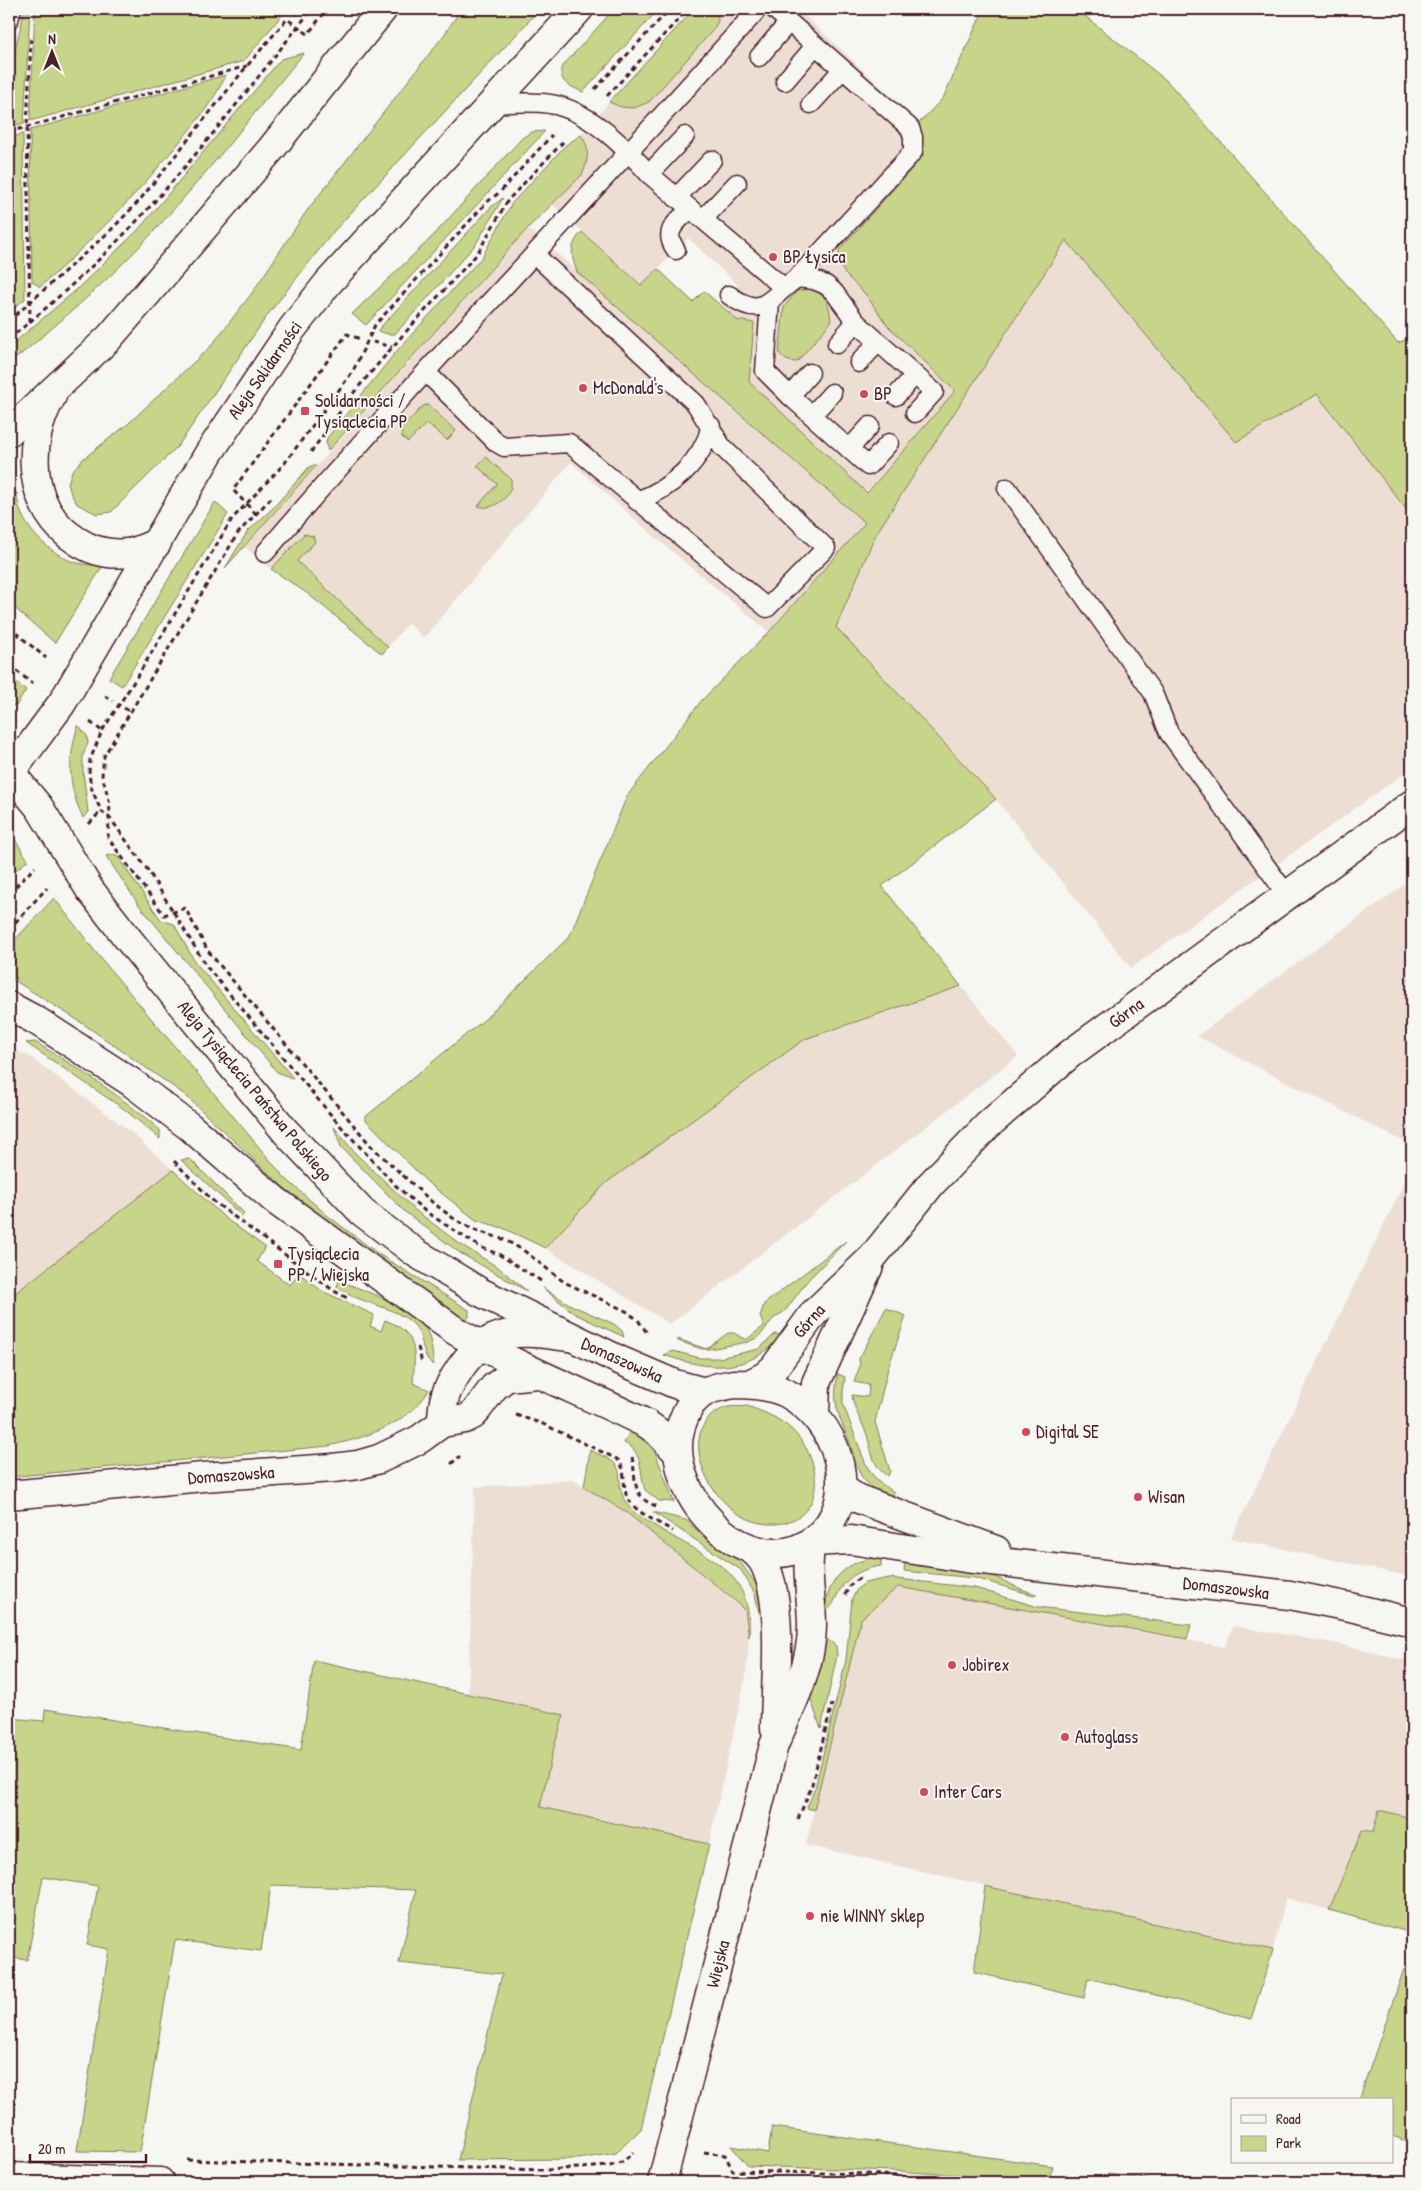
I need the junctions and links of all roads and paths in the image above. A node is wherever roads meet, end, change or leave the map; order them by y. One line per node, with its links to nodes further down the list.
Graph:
1 (12, 9): 10 (lane)
2 (312, 9): 12 (path)
3 (327, 9): 12 (path)
4 (383, 9): 53 (street)
5 (579, 9): 21 (street, Aleja Solidarności)
6 (670, 9): 19 (path)
7 (688, 9): 20 (path)
8 (758, 9): 28 (lane)
9 (774, 9): 11 (lane)
10 (9, 20)
11 (789, 22): 14 (lane); 15 (lane)
12 (298, 27): 16 (path); 41 (path)
13 (31, 38): 23 (path)
14 (815, 46): 17 (lane); 18 (lane)
15 (759, 57)
16 (247, 66): 23 (path); 39 (path)
17 (842, 70): 22 (lane); 36 (lane)
18 (785, 80)
19 (591, 93)
20 (604, 99)
21 (492, 104): 28 (lane); 68 (street, Aleja Solidarności)
22 (811, 104)
23 (27, 127): 25 (path); 39 (path)
24 (556, 130): 66 (path)
25 (9, 132)
26 (571, 134): 32 (path)
27 (685, 136): 30 (lane)
28 (628, 151): 30 (lane); 35 (lane)
29 (712, 160): 33 (lane)
30 (649, 174): 33 (lane)
31 (737, 183): 33 (lane)
32 (508, 200)
33 (690, 209): 34 (lane); 36 (lane)
34 (676, 250)
35 (535, 255): 50 (lane); 59 (lane)
36 (790, 283): 38 (lane); 42 (lane)
37 (729, 295): 38 (lane)
38 (770, 302): 55 (lane)
39 (28, 305): 40 (path); 41 (path)
40 (9, 321)
41 (30, 322): 43 (path)
42 (856, 322): 46 (lane); 47 (lane)
43 (9, 339)
44 (360, 339): 66 (path)
45 (373, 342): 48 (path)
46 (878, 342): 49 (lane); 52 (lane)
47 (837, 344)
48 (392, 347)
49 (859, 363)
50 (427, 373): 65 (lane); 69 (lane)
51 (810, 373): 55 (lane)
52 (915, 375): 56 (lane); 57 (lane)
53 (59, 384): 61 (street); 68 (street)
54 (832, 393): 58 (lane)
55 (790, 396): 58 (lane)
56 (896, 396)
57 (915, 413)
58 (812, 415): 63 (lane)
59 (711, 426): 65 (lane); 65 (lane)
60 (870, 426): 63 (lane)
61 (9, 432)
62 (889, 443): 63 (lane)
63 (849, 449)
64 (1007, 488): 87 (lane)
65 (637, 500)
66 (246, 504): 67 (path); 77 (path)
67 (256, 514)
68 (157, 542): 78 (street, Aleja Solidarności)
69 (265, 553)
70 (9, 627): 71 (path)
71 (46, 658)
72 (9, 665): 73 (path)
73 (30, 682)
74 (124, 708): 75 (path)
75 (129, 710)
76 (83, 718): 77 (path)
77 (102, 731): 81 (path)
78 (9, 773): 93 (street, Aleja Tysiąclecia Państwa Polskiego)
79 (110, 804): 82 (path)
80 (1412, 804): 87 (street, Górna)
81 (102, 811): 82 (path); 83 (path)
82 (110, 818): 88 (path); 88 (path)
83 (88, 826)
84 (34, 868): 86 (path)
85 (47, 888): 89 (path)
86 (9, 893)
87 (1287, 895): 91 (street, Górna)
88 (175, 912): 92 (path); 94 (path)
89 (9, 929)
90 (9, 1006): 95 (street)
91 (872, 1258): 97 (street, Górna); 100 (street, Górna)
92 (523, 1270)
93 (570, 1337): 95 (street, Domaszowska); 98 (street, Domaszowska)
94 (654, 1340)
95 (480, 1345): 96 (street); 101 (street, Domaszowska)
96 (538, 1374): 101 (street, Domaszowska); 102 (street)
97 (749, 1384): 98 (street); 100 (street)
98 (705, 1392): 102 (street)
99 (510, 1413): 107 (path)
100 (815, 1416): 104 (street)
101 (442, 1423): 105 (street, Domaszowska)
102 (678, 1452): 106 (street)
103 (630, 1454): 106 (path)
104 (841, 1484): 108 (street); 110 (street, Domaszowska)
105 (9, 1495)
106 (700, 1510): 109 (street)
107 (676, 1533)
108 (811, 1542): 109 (street); 110 (street, Domaszowska); 113 (street, Wiejska)
109 (752, 1549): 113 (street, Wiejska)
110 (1038, 1565): 111 (street, Domaszowska)
111 (1412, 1622)
112 (832, 1703): 114 (path)
113 (774, 1745): 121 (street, Wiejska)
114 (798, 1819)
115 (636, 2150): 117 (path)
116 (696, 2150): 122 (path)
117 (186, 2160)
118 (9, 2178): 119 (street)
119 (100, 2181): 120 (street)
120 (160, 2182)
121 (662, 2182)
122 (970, 2182)

